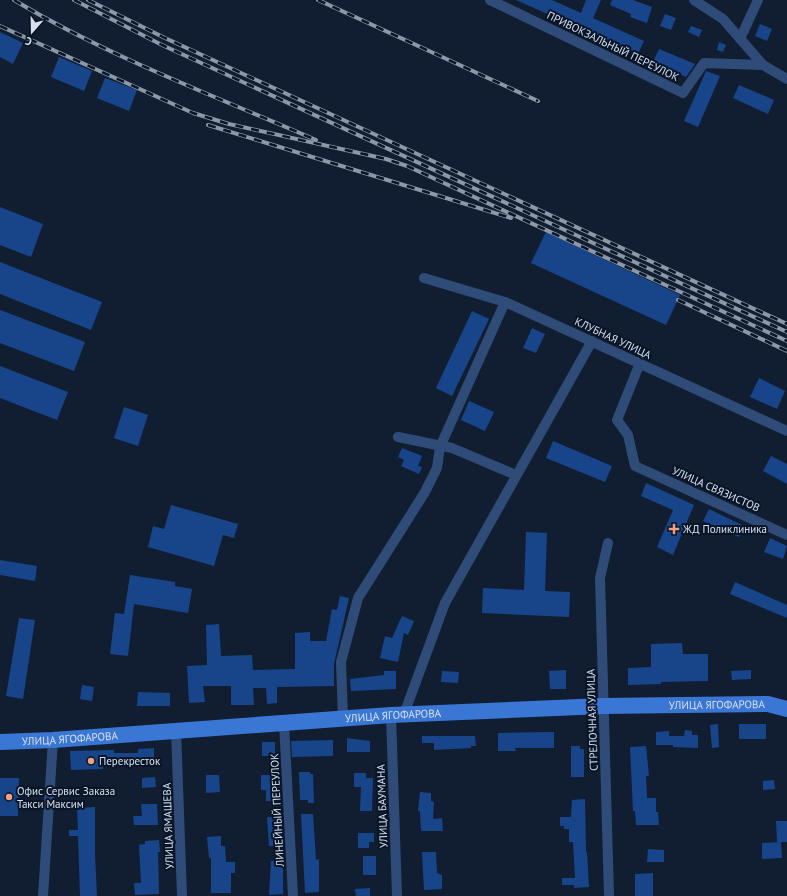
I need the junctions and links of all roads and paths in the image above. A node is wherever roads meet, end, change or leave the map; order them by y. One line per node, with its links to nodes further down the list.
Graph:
1 (490, 0): 5 (street, ПРИВОКЗАЛЬНЫЙ ПЕРЕУЛОК)
2 (694, 0): 4 (street)
3 (758, 0): 4 (street)
4 (740, 39): 5 (street)
5 (763, 65): 6 (street)
6 (787, 79)
7 (424, 278): 8 (street, КЛУБНАЯ УЛИЦА)
8 (505, 302): 9 (street, КЛУБНАЯ УЛИЦА); 13 (street)
9 (592, 341): 10 (street, КЛУБНАЯ УЛИЦА); 14 (street)
10 (640, 363): 11 (street, КЛУБНАЯ УЛИЦА); 15 (street, УЛИЦА СВЯЗИСТОВ)
11 (787, 431)
12 (398, 437): 13 (street)
13 (440, 446): 14 (street); 20 (street)
14 (516, 475): 19 (street)
15 (787, 534)
16 (608, 543): 17 (street, СТРЕЛОЧНАЯ УЛИЦА)
17 (603, 706): 18 (main road, УЛИЦА ЯГОФАРОВА); 19 (main road, УЛИЦА ЯГОФАРОВА); 29 (street, СТРЕЛОЧНАЯ УЛИЦА)
18 (787, 709)
19 (397, 715): 20 (main road, УЛИЦА ЯГОФАРОВА); 28 (street, УЛИЦА БАУМАНА)
20 (343, 718): 21 (main road, УЛИЦА ЯГОФАРОВА)
21 (284, 723): 22 (main road, УЛИЦА ЯГОФАРОВА); 27 (street, ЛИНЕЙНЫЙ ПЕРЕУЛОК)
22 (176, 730): 23 (main road, УЛИЦА ЯГОФАРОВА); 26 (street, УЛИЦА ЯМАШЕВА)
23 (52, 740): 24 (main road, УЛИЦА ЯГОФАРОВА); 25 (street)
24 (0, 742)
25 (43, 896)
26 (182, 896)
27 (293, 896)
28 (397, 896)
29 (609, 896)

